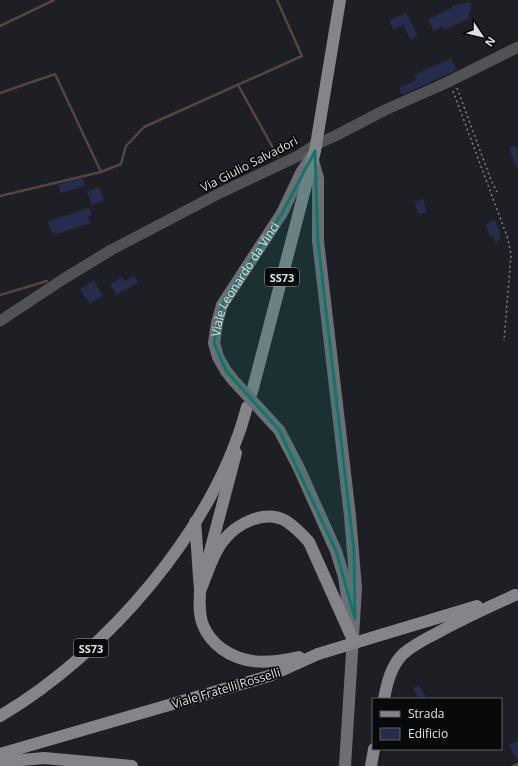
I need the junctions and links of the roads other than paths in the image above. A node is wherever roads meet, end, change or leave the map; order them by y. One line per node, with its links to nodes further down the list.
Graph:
1 (340, 0): 3 (main road, SS73)
2 (518, 47): 3 (street, Via Giulio Salvadori)
3 (315, 152): 4 (street, Via Giulio Salvadori); 5 (main road, SS73); 12 (main road, Viale Leonardo da Vinci); 12 (main road, Viale Leonardo da Vinci, bridge)
4 (0, 321)
5 (252, 392)
6 (247, 407): 7 (main road, SS73)
7 (242, 425): 8 (main road, SS73); 9 (main road)
8 (195, 522): 9 (main road); 10 (main road); 16 (main road, SS73)
9 (214, 534): 10 (main road)
10 (200, 591): 13 (main road); 14 (main road)
11 (516, 595): 14 (main road, Viale Fratelli Rosselli, bridge); 15 (main road)
12 (355, 619): 13 (main road, Viale Leonardo da Vinci)
13 (353, 640): 21 (main road, Viale Leonardo da Vinci)
14 (318, 654): 18 (main road, Viale Fratelli Rosselli)
15 (384, 698)
16 (0, 716)
17 (374, 750): 22 (main road)
18 (0, 754)
19 (0, 762): 20 (main road)
20 (132, 766)
21 (345, 766)
22 (371, 766)

